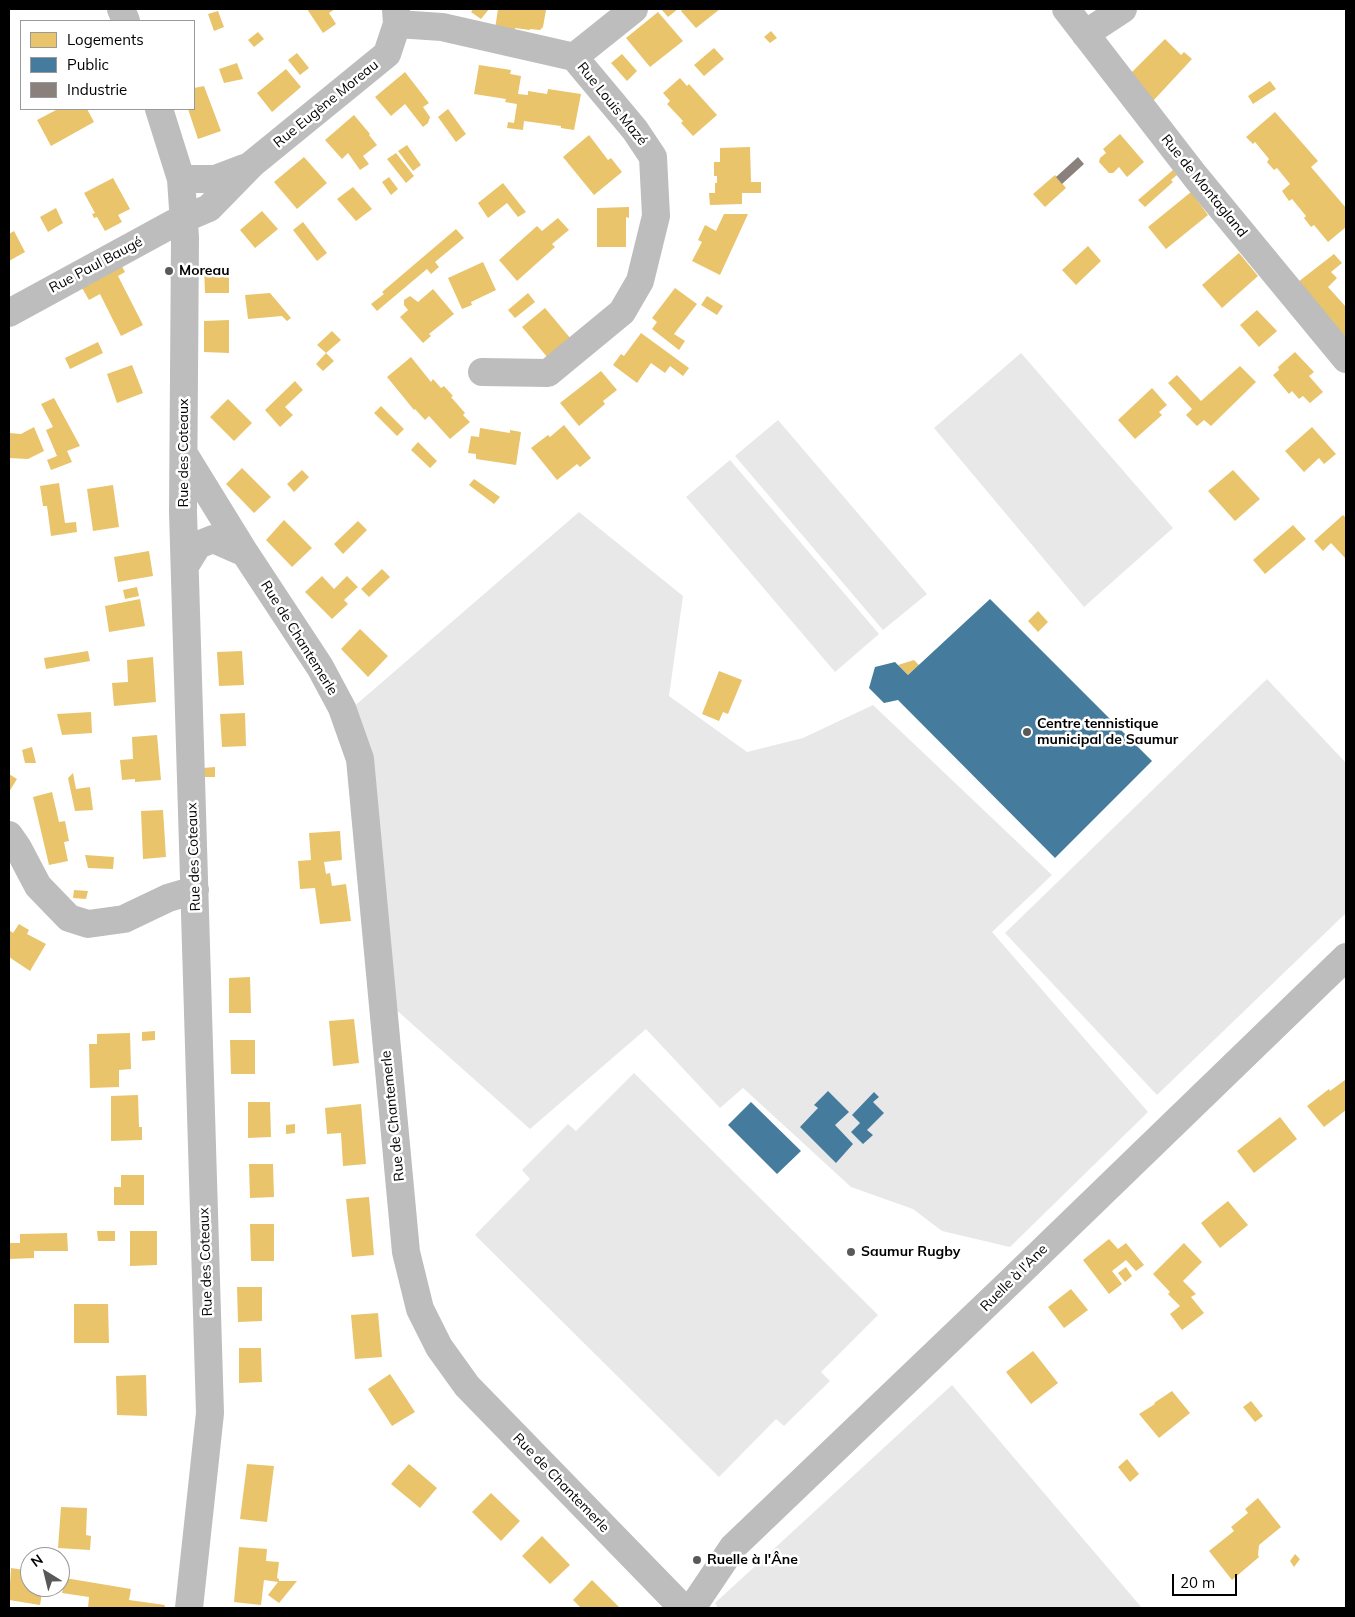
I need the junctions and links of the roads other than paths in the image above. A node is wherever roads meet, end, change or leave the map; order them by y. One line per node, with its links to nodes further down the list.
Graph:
1 (634, 9): 5 (street, Rue Louis Mazé)
2 (1123, 9): 4 (street)
3 (396, 16): 5 (street, Rue Louis Mazé); 7 (street, Rue Eugène Moreau)
4 (1076, 17): 11 (street, Rue de Montagland)
5 (574, 57): 12 (street, Rue Louis Mazé)
6 (159, 110): 8 (street, Rue des Coteaux)
7 (252, 164): 8 (street, Rue Eugène Moreau); 9 (street, Rue Eugène Moreau)
8 (181, 180): 9 (street, Rue des Coteaux)
9 (184, 219): 10 (street, Rue Paul Baugé); 13 (street, Rue des Coteaux)
10 (9, 313)
11 (1346, 359)
12 (482, 372)
13 (184, 454): 14 (street, Rue des Coteaux); 15 (street, Rue de Chantemerle)
14 (183, 517): 15 (street, Rue de Chantemerle); 16 (street, Rue de Chantemerle); 17 (street, Rue des Coteaux)
15 (228, 526): 16 (street, Rue de Chantemerle)
16 (245, 553): 17 (street); 22 (street, Rue de Chantemerle)
17 (185, 566): 19 (street, Rue des Coteaux)
18 (9, 835): 19 (street)
19 (195, 890): 21 (street, Rue des Coteaux)
20 (1346, 957): 23 (street, Ruelle à l'Ane)
21 (189, 1608)
22 (683, 1608)
23 (692, 1608)

